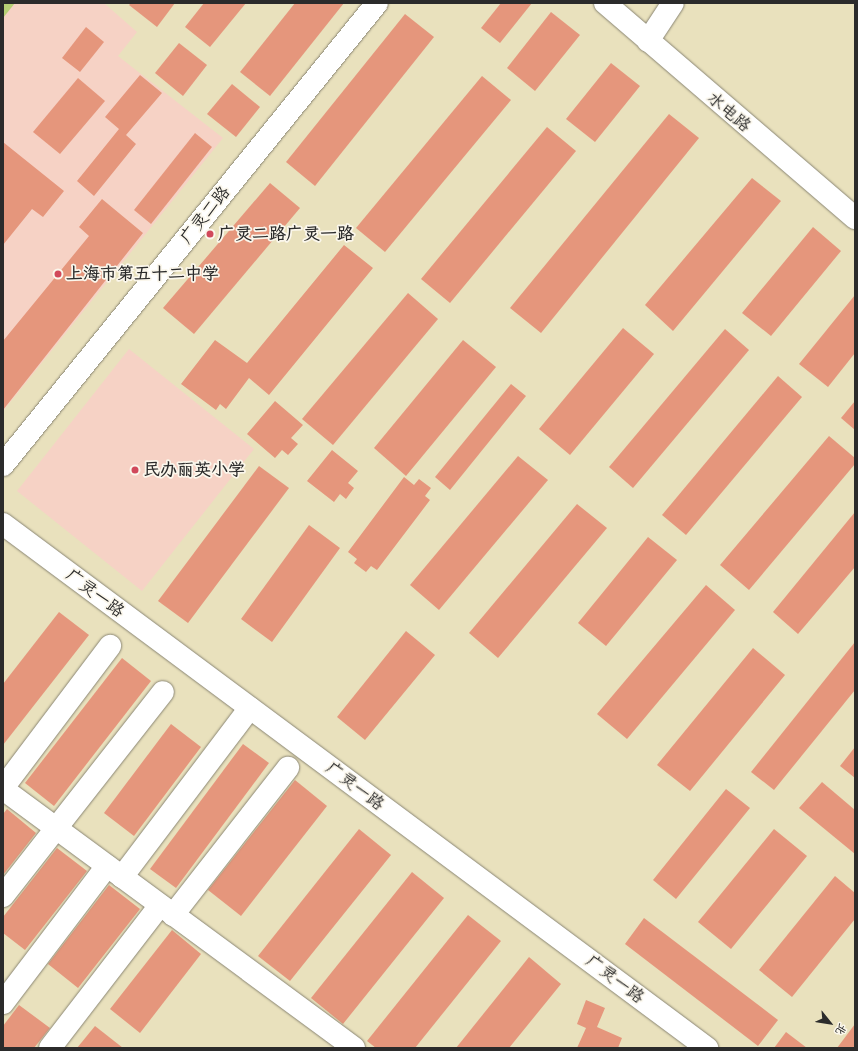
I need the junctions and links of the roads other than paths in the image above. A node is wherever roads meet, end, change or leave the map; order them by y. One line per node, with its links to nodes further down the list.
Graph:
1 (377, 3): 6 (street, 广灵二路)
2 (606, 3): 4 (street, 水电路)
3 (672, 3): 4 (street)
4 (648, 41): 5 (street, 水电路)
5 (855, 218)
6 (3, 465)
7 (3, 524): 10 (street, 广灵一路)
8 (110, 646): 12 (street)
9 (163, 692): 13 (street)
10 (250, 708): 14 (street); 20 (street, 广灵一路)
11 (288, 768): 16 (street)
12 (3, 789): 13 (street)
13 (54, 828): 14 (street); 15 (street)
14 (115, 872): 16 (street); 17 (street)
15 (3, 896)
16 (166, 910): 18 (street); 19 (street)
17 (3, 1003)
18 (50, 1048)
19 (354, 1048)
20 (707, 1048)

